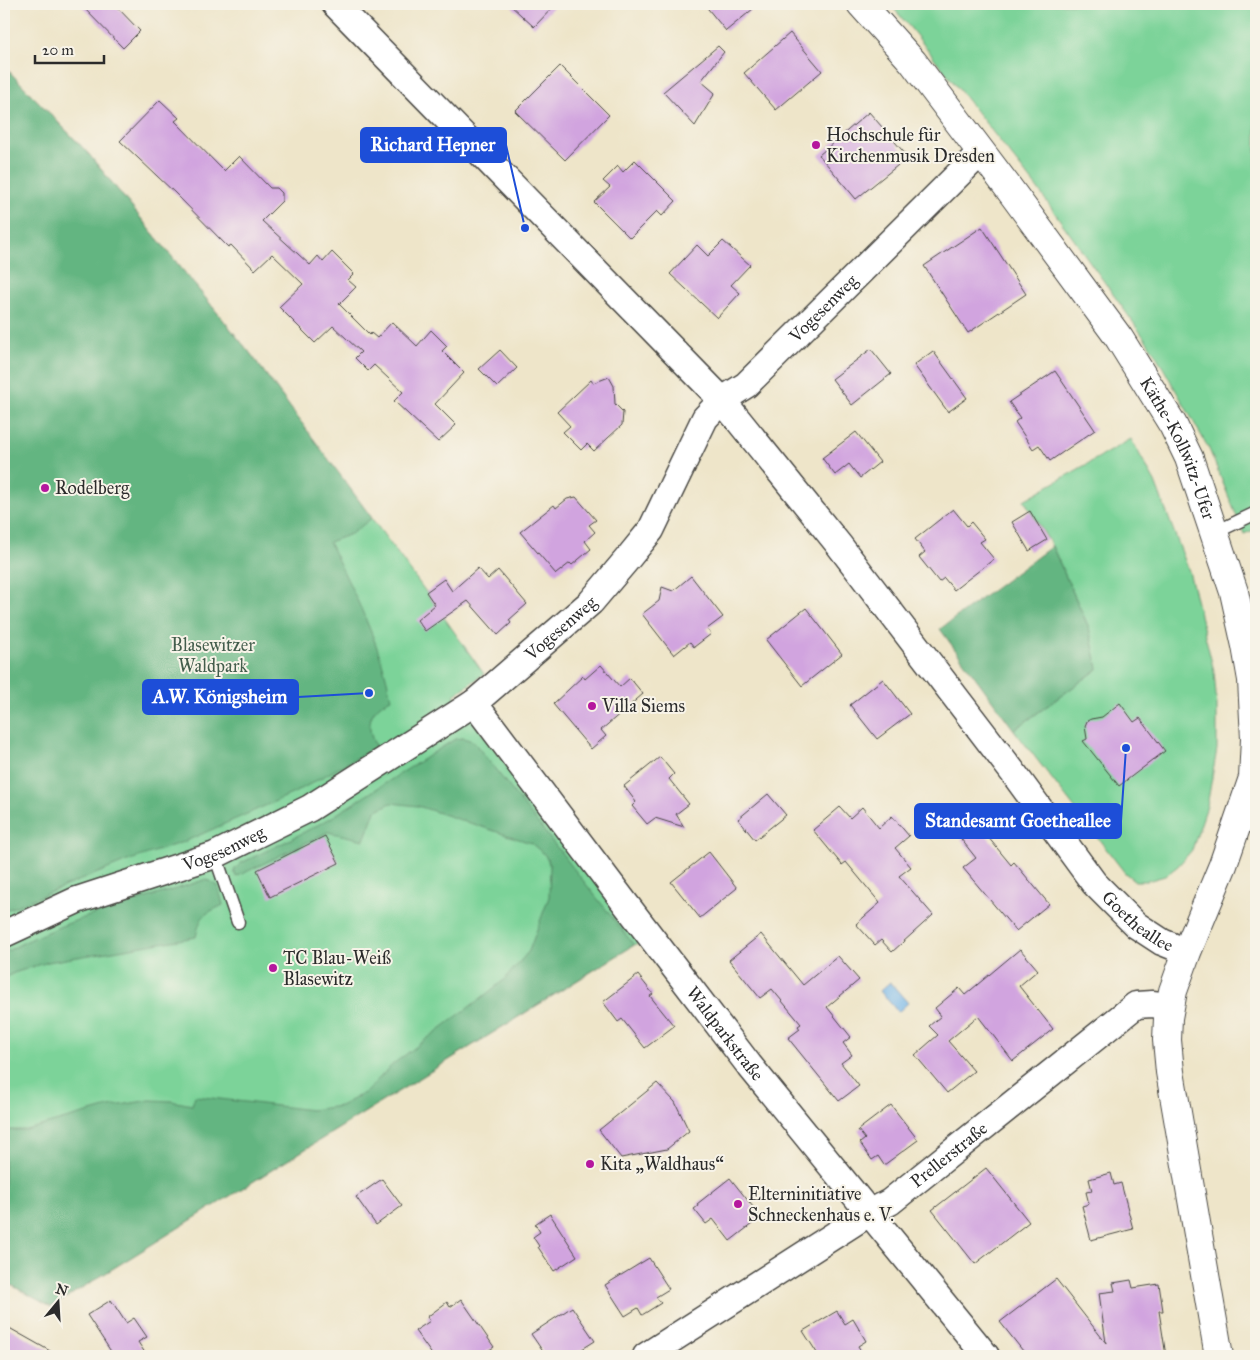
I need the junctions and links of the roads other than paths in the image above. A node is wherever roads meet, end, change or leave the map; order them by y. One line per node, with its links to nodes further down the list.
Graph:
1 (335, 4): 4 (street, Goetheallee)
2 (861, 4): 3 (main road, Käthe-Kollwitz-Ufer)
3 (981, 152): 4 (street, Vogesenweg); 6 (main road, Käthe-Kollwitz-Ufer)
4 (722, 400): 7 (street, Vogesenweg); 11 (street, Goetheallee)
5 (1256, 513): 6 (lane)
6 (1214, 533): 11 (main road, Käthe-Kollwitz-Ufer)
7 (474, 702): 8 (street, Vogesenweg); 13 (street, Waldparkstraße)
8 (215, 854): 9 (lane); 10 (street, Vogesenweg)
9 (238, 922)
10 (4, 934)
11 (1184, 961): 12 (main road, Goetheallee)
12 (1169, 1006): 13 (street, Prellerstraße); 16 (main road, Goetheallee)
13 (869, 1213): 14 (street, Prellerstraße); 15 (street, Waldparkstraße)
14 (646, 1356)
15 (986, 1356)
16 (1219, 1356)

